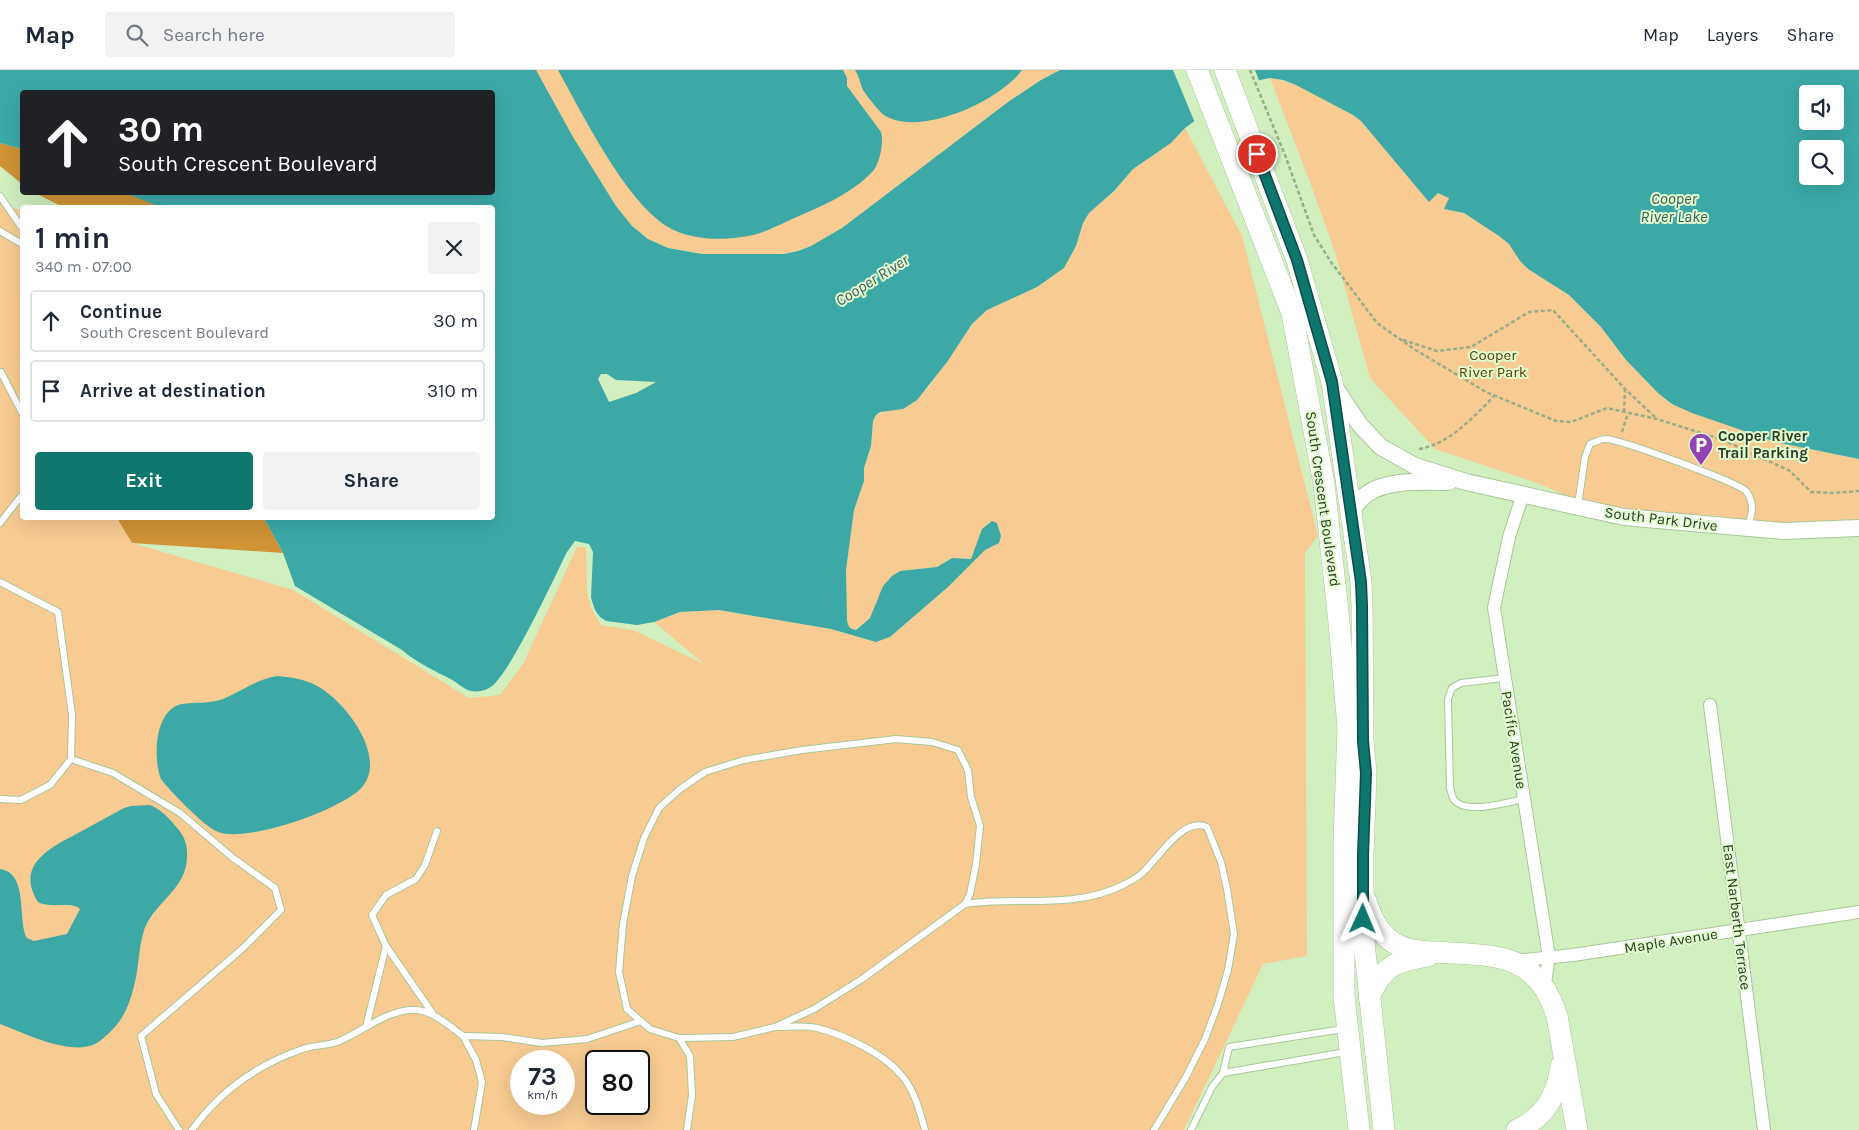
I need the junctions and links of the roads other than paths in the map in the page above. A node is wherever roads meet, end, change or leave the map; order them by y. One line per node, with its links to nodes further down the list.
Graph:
1 (1197, 70): 25 (highway, South Crescent Boulevard)
2 (1224, 70): 8 (highway, South Crescent Boulevard)
3 (0, 196): 4 (lane)
4 (20, 225)
5 (0, 231): 6 (lane)
6 (20, 243)
7 (1, 372): 9 (lane)
8 (1332, 382): 10 (street, South Park Drive); 14 (highway, South Crescent Boulevard)
9 (20, 409)
10 (1466, 482): 11 (street, South Park Drive); 14 (street, South Park Drive)
11 (1523, 494): 13 (street, South Park Drive); 19 (street, Pacific Avenue)
12 (20, 498): 15 (lane)
13 (1578, 507): 16 (street, South Park Drive); 16 (lane)
14 (1350, 512): 25 (highway, South Crescent Boulevard)
15 (0, 523)
16 (1748, 528): 17 (street, South Park Drive)
17 (1859, 528)
18 (0, 582): 21 (lane)
19 (1504, 678): 23 (street, Pacific Avenue); 23 (lane)
20 (1710, 705): 28 (street, East Narberth Terrace)
21 (71, 759): 22 (lane); 47 (lane)
22 (0, 799)
23 (1524, 799): 31 (street, Pacific Avenue)
24 (437, 832): 29 (lane)
25 (1354, 890): 30 (highway); 34 (highway); 39 (highway)
26 (965, 904): 36 (lane); 38 (lane); 52 (lane)
27 (1859, 912): 28 (street, Maple Avenue)
28 (1739, 930): 31 (street, Maple Avenue); 56 (street, East Narberth Terrace)
29 (386, 946): 35 (lane); 37 (lane)
30 (1442, 953): 32 (highway); 34 (highway)
31 (1549, 958): 32 (street, Maple Avenue); 33 (street, Pacific Avenue)
32 (1512, 961): 33 (highway)
33 (1544, 989): 43 (highway)
34 (1369, 997): 45 (highway)
35 (433, 1014): 37 (lane); 40 (lane)
36 (641, 1021): 40 (lane); 41 (lane)
37 (366, 1027): 48 (lane)
38 (775, 1027): 41 (lane); 51 (lane)
39 (1347, 1028): 42 (highway); 44 (lane)
40 (463, 1036): 49 (lane)
41 (679, 1038): 50 (lane)
42 (1350, 1052): 44 (lane); 46 (highway)
43 (1563, 1056): 54 (highway); 55 (highway)
44 (1223, 1073): 53 (lane)
45 (1383, 1126)
46 (1359, 1128)
47 (179, 1130)
48 (192, 1130)
49 (474, 1130)
50 (687, 1130)
51 (925, 1130)
52 (1154, 1130)
53 (1191, 1130)
54 (1517, 1130)
55 (1577, 1130)
56 (1764, 1130)

